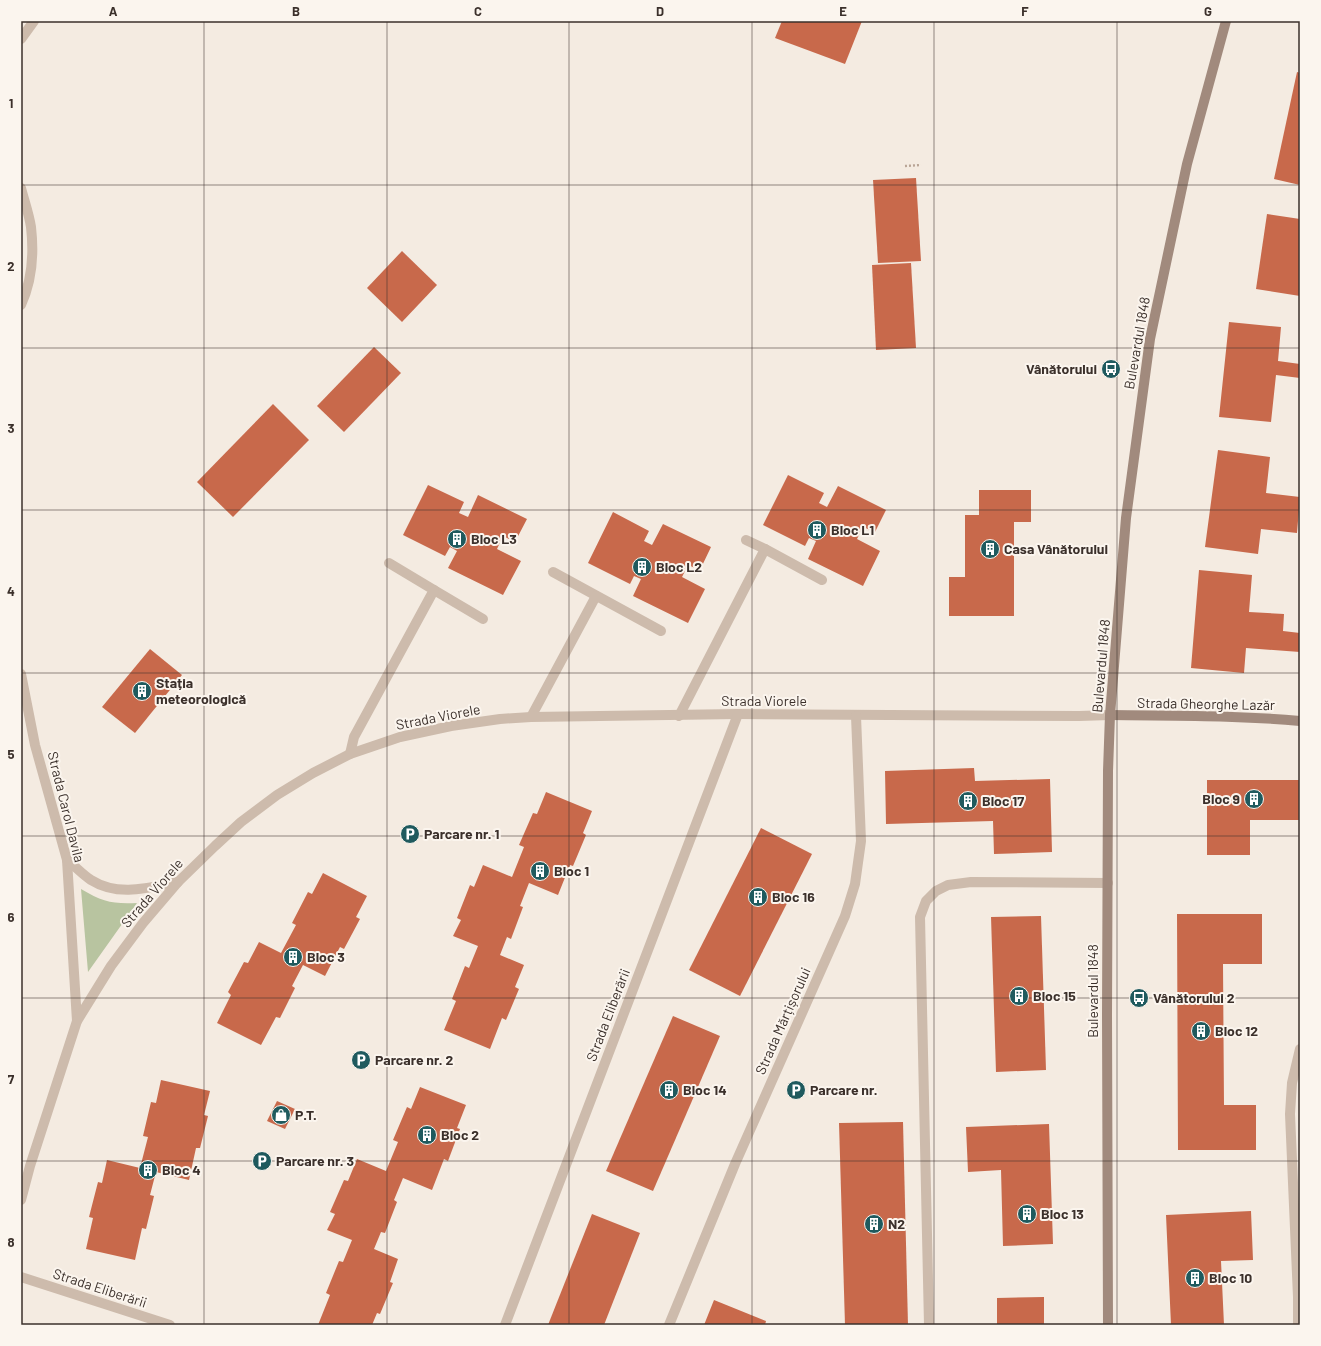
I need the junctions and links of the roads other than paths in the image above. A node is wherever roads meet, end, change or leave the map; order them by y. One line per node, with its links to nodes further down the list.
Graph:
1 (34, 21): 3 (street)
2 (1226, 21): 18 (street, Bulevardul 1848)
3 (21, 39)
4 (21, 188): 5 (street)
5 (21, 306)
6 (746, 540): 7 (street)
7 (765, 549): 10 (street); 19 (street)
8 (389, 563): 11 (street)
9 (553, 572): 12 (street)
10 (822, 580)
11 (434, 590): 13 (street); 24 (street)
12 (596, 596): 14 (street); 21 (street)
13 (483, 620)
14 (661, 631)
15 (21, 674): 23 (street, Strada Carol Davila)
16 (21, 713): 23 (street)
17 (738, 714): 19 (street, Strada Viorele); 20 (street, Strada Viorele); 34 (street, Strada Eliberării)
18 (1110, 715): 20 (street, Strada Viorele); 22 (street, Strada Gheorghe Lazăr); 27 (street, Bulevardul 1848)
19 (679, 716): 21 (street, Strada Viorele)
20 (856, 716): 35 (street, Strada Mărțișorului)
21 (531, 717): 24 (street, Strada Viorele)
22 (1300, 721)
23 (35, 745): 25 (street, Strada Carol Davila)
24 (350, 754): 26 (street, Strada Viorele)
25 (67, 860): 26 (street); 28 (street, Strada Carol Davila)
26 (178, 882): 28 (street, Strada Viorele)
27 (1108, 882): 36 (street); 37 (street, Bulevardul 1848)
28 (77, 1020): 30 (street, Strada Viorele)
29 (1300, 1049): 32 (street)
30 (21, 1200)
31 (21, 1277): 33 (street, Strada Eliberării)
32 (1299, 1297): 38 (street)
33 (170, 1325)
34 (505, 1325)
35 (669, 1325)
36 (929, 1325)
37 (1108, 1325)
38 (1298, 1325)

